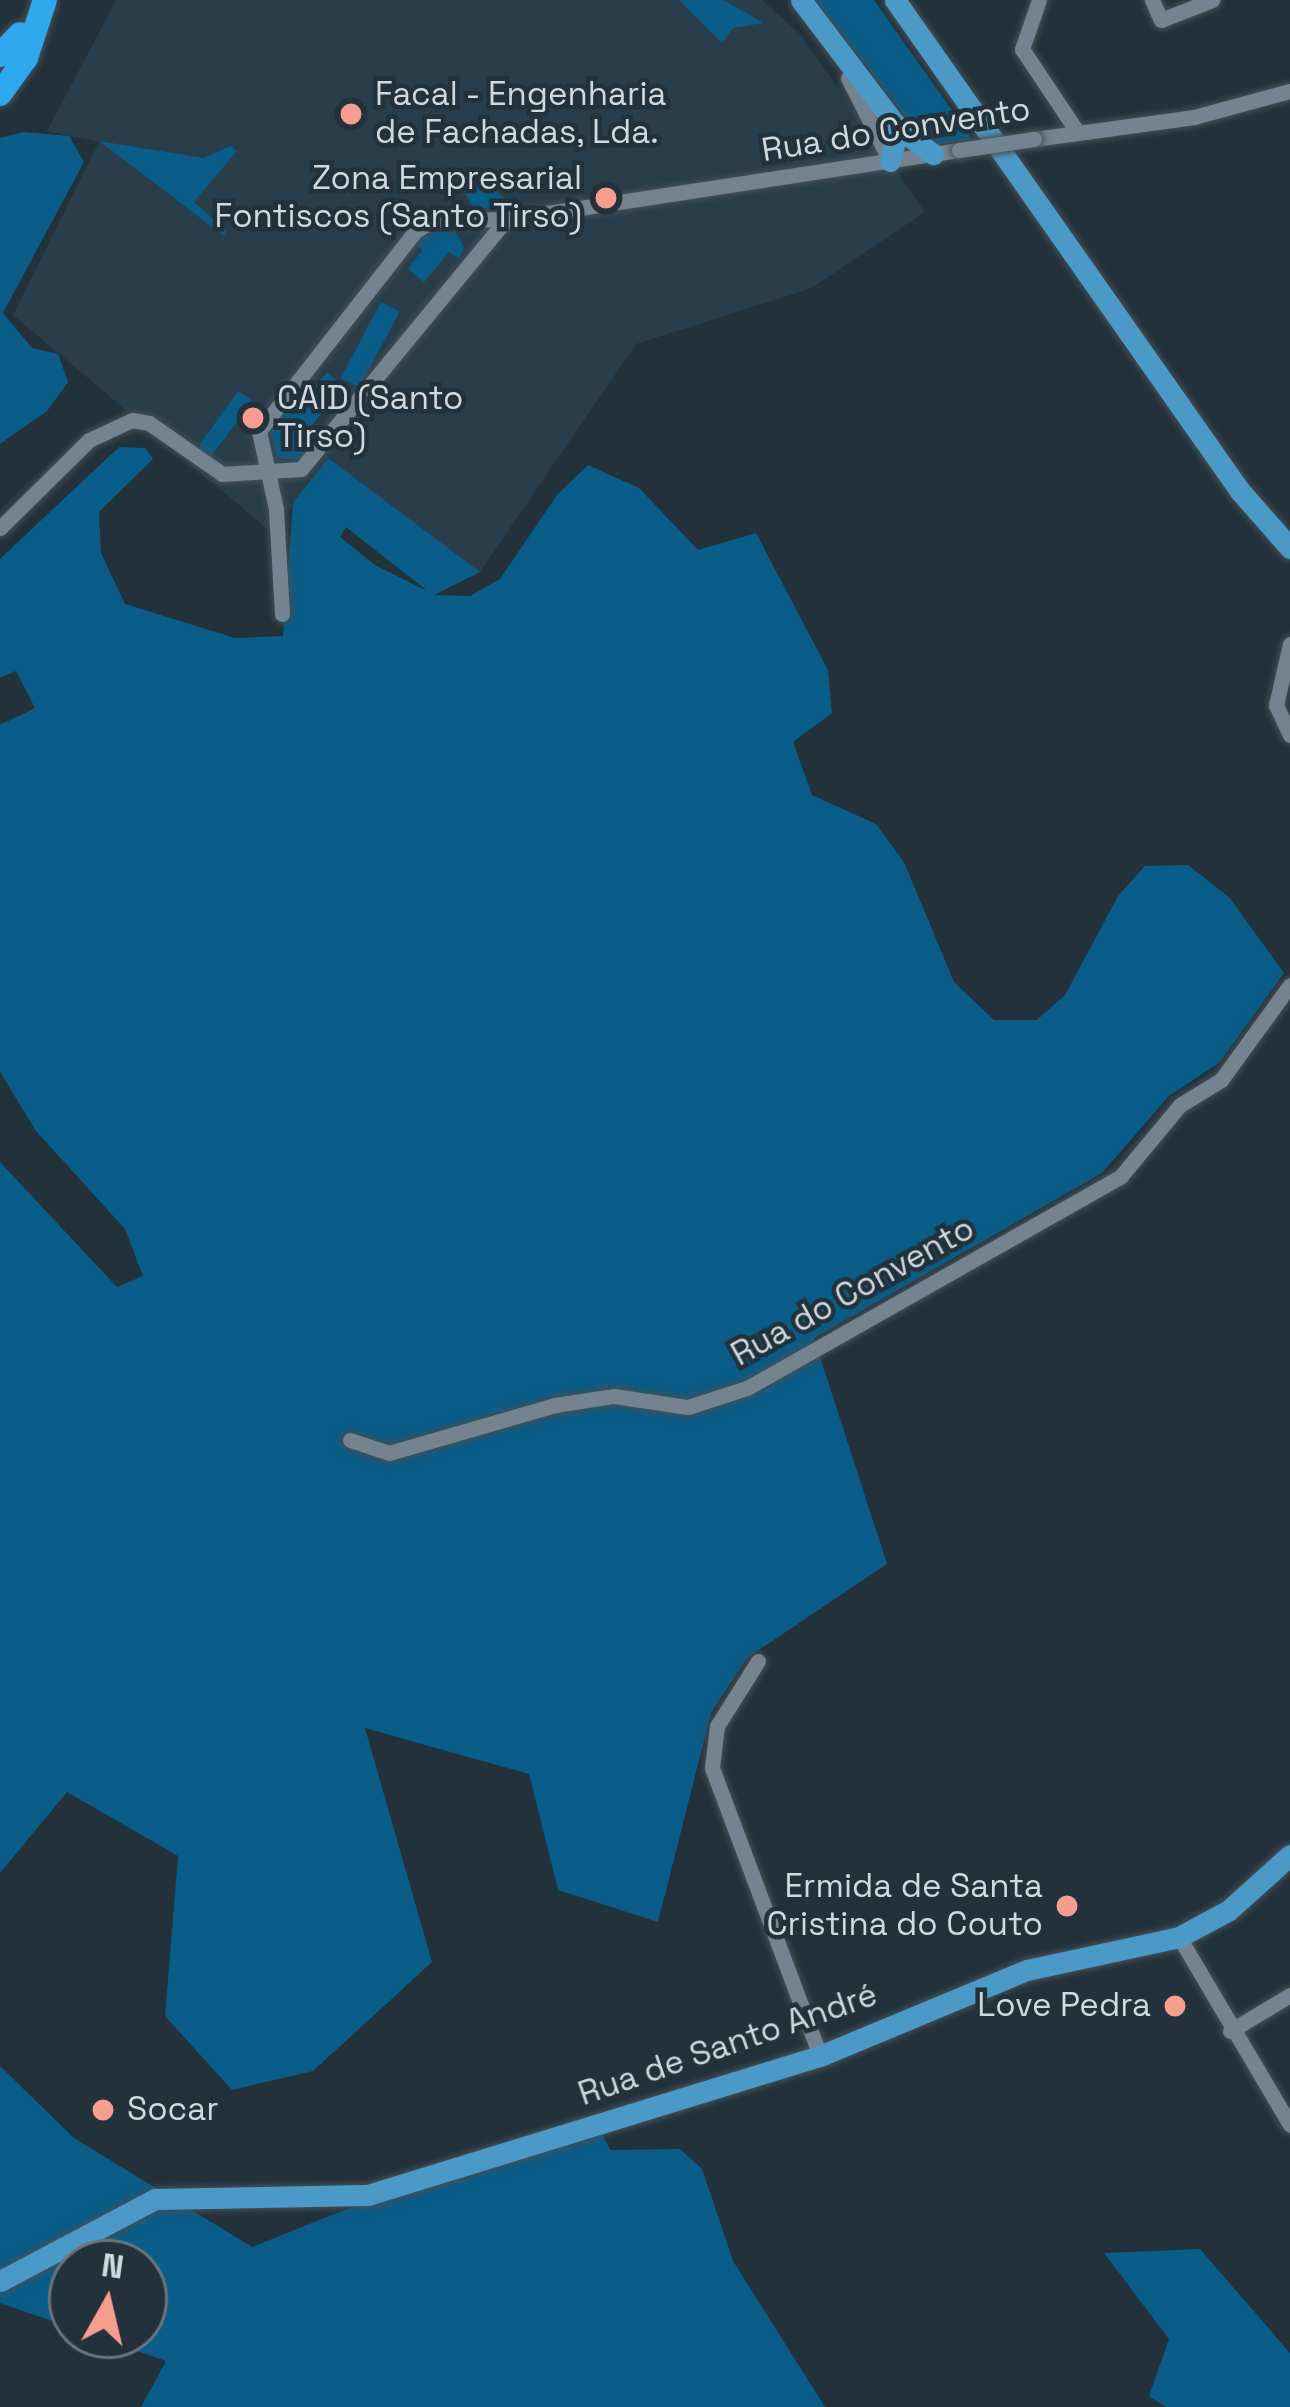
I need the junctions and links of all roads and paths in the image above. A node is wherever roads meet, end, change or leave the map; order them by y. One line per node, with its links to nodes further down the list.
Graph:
1 (30, 0): 9 (highway)
2 (45, 0): 13 (highway)
3 (788, 0): 15 (street)
4 (801, 0): 14 (main road)
5 (895, 0): 23 (main road)
6 (1039, 0): 16 (street)
7 (1152, 0): 8 (street)
8 (1212, 0)
9 (20, 34): 10 (highway); 11 (highway)
10 (0, 55)
11 (0, 75)
12 (1290, 91): 16 (street, Rua do Convento)
13 (0, 94)
14 (898, 128): 17 (main road); 18 (main road)
15 (874, 133): 18 (street); 19 (street)
16 (1078, 133): 17 (street, Rua do Convento, bridge)
17 (933, 154): 18 (street, Rua do Convento)
18 (890, 161): 19 (street, Rua do Convento)
19 (849, 167): 20 (street, Rua do Convento)
20 (508, 219): 21 (street); 21 (street, Rua do Convento)
21 (266, 473): 22 (street); 24 (street, Rua do Convento)
22 (0, 528)
23 (1288, 546)
24 (282, 614)
25 (1290, 644): 26 (street)
26 (1290, 735)
27 (1290, 985): 28 (street, Rua do Convento)
28 (350, 1440)
29 (758, 1661): 34 (street)
30 (1290, 1855): 31 (main road, Rua de Santo André)
31 (1179, 1936): 33 (street); 34 (main road, Rua de Santo André)
32 (1290, 1995): 33 (street)
33 (1230, 2031): 35 (street)
34 (820, 2056): 36 (main road, Rua de Santo André)
35 (1290, 2125)
36 (0, 2282)

